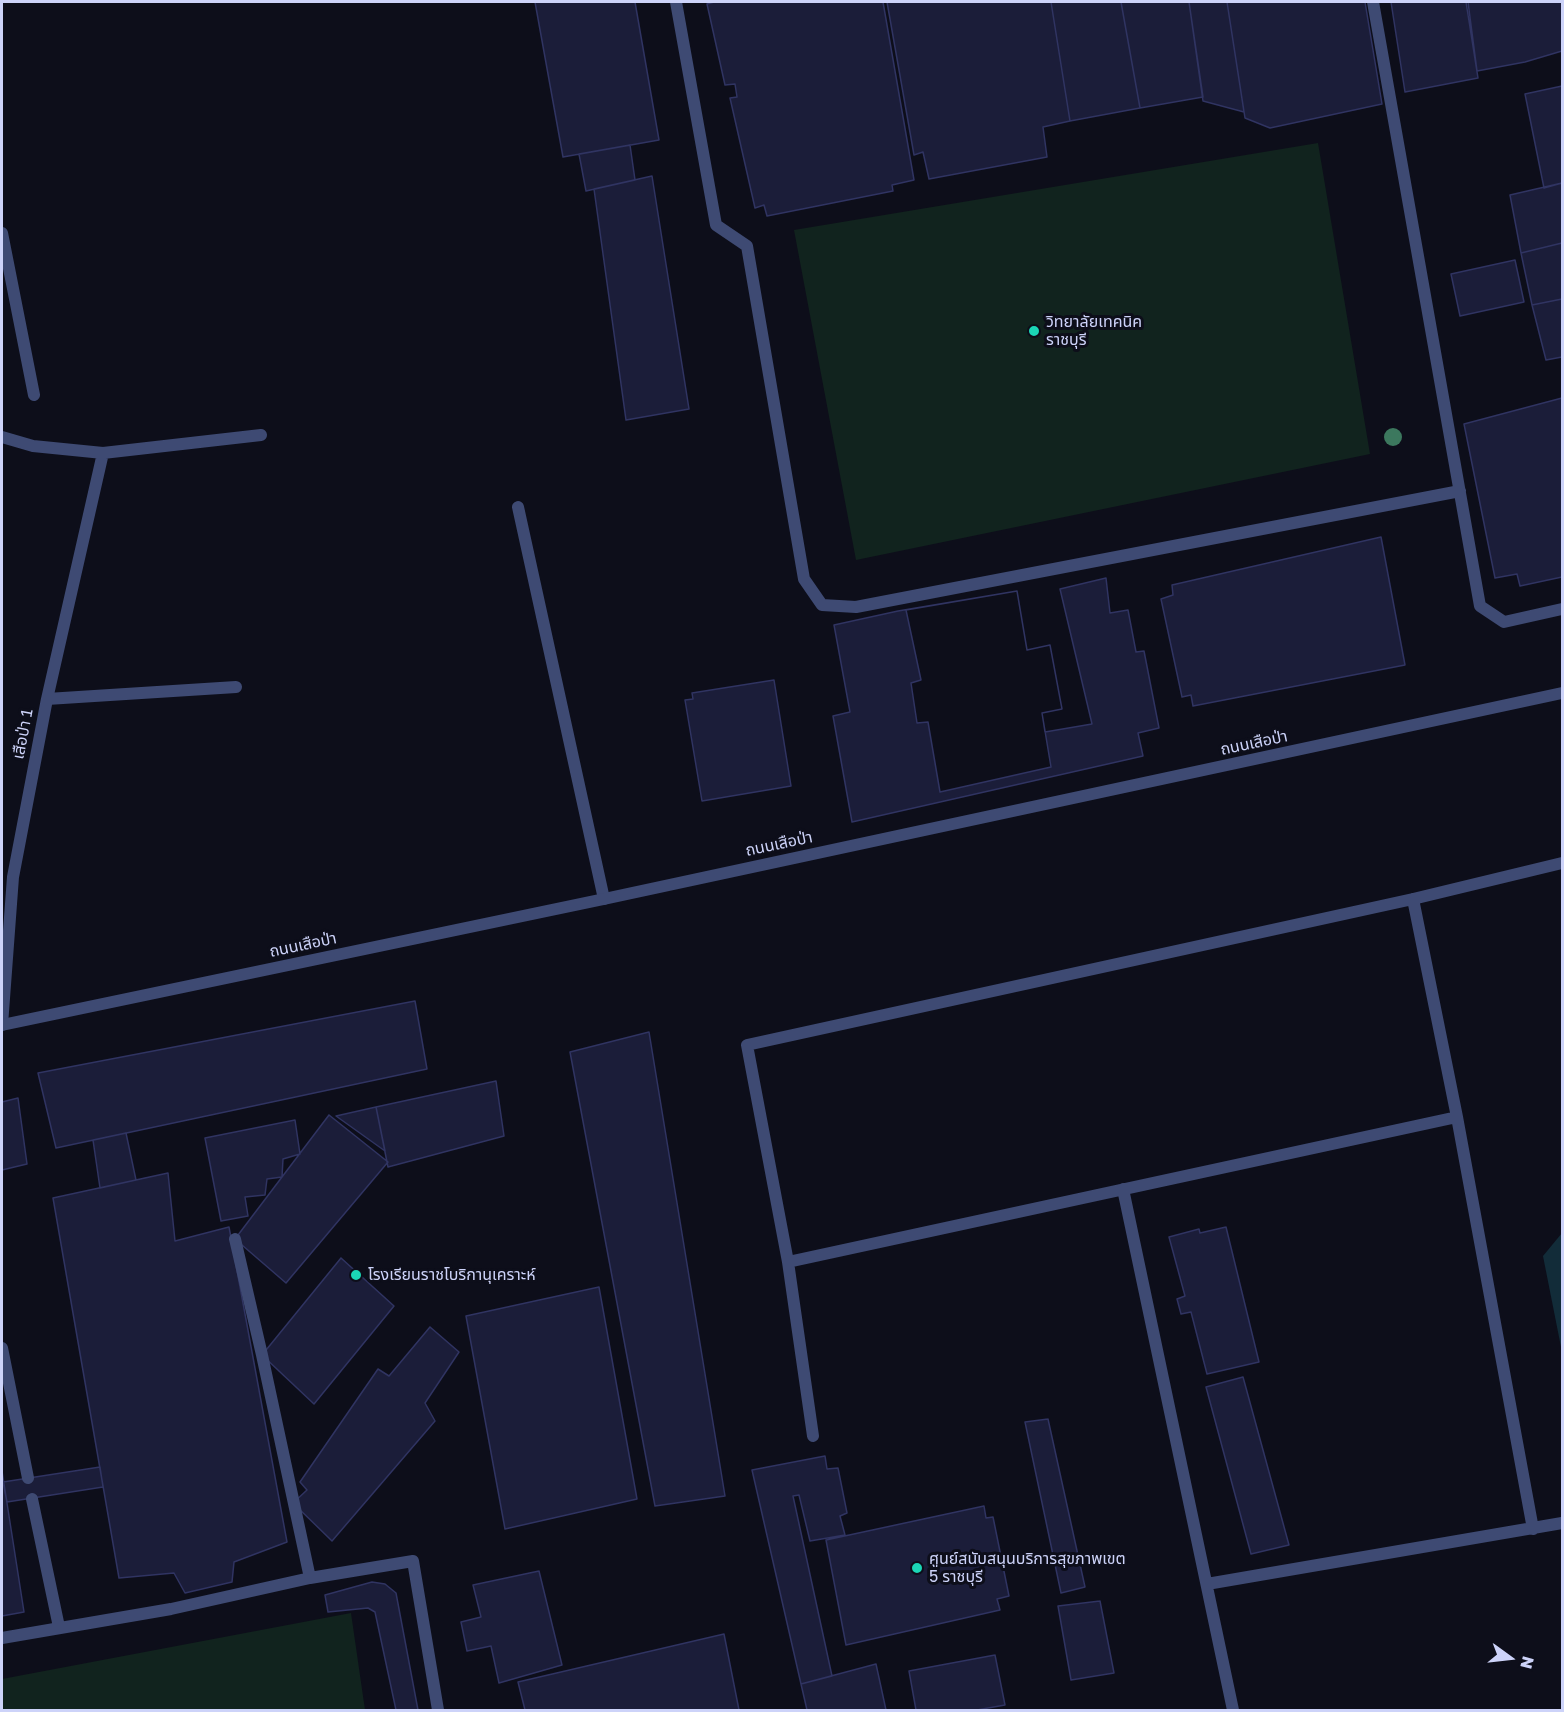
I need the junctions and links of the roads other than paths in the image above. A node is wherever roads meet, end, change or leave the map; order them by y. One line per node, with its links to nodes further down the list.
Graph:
1 (676, 2): 8 (street)
2 (1373, 2): 8 (street)
3 (2, 233): 4 (street)
4 (34, 395)
5 (261, 435): 7 (street)
6 (2, 437): 7 (street)
7 (104, 453): 13 (street, เสือป่า 1)
8 (1460, 491): 10 (street)
9 (518, 507): 15 (street)
10 (1563, 609)
11 (236, 687): 13 (street)
12 (1563, 693): 15 (street, ถนนเสือป่า)
13 (47, 699): 17 (street, เสือป่า 1)
14 (1563, 863): 16 (street)
15 (604, 899): 17 (street, ถนนเสือป่า)
16 (1413, 899): 18 (street); 21 (street)
17 (2, 1025)
18 (1457, 1117): 19 (street); 27 (street)
19 (1123, 1189): 21 (street); 29 (street)
20 (235, 1239): 28 (street)
21 (788, 1262): 23 (street)
22 (2, 1348): 24 (street)
23 (813, 1436)
24 (28, 1478)
25 (32, 1499): 30 (street)
26 (1563, 1523): 27 (street)
27 (1533, 1529): 29 (street)
28 (310, 1578): 30 (street); 32 (street)
29 (1208, 1584): 33 (street)
30 (59, 1627): 31 (street)
31 (2, 1638)
32 (438, 1710)
33 (1233, 1710)

